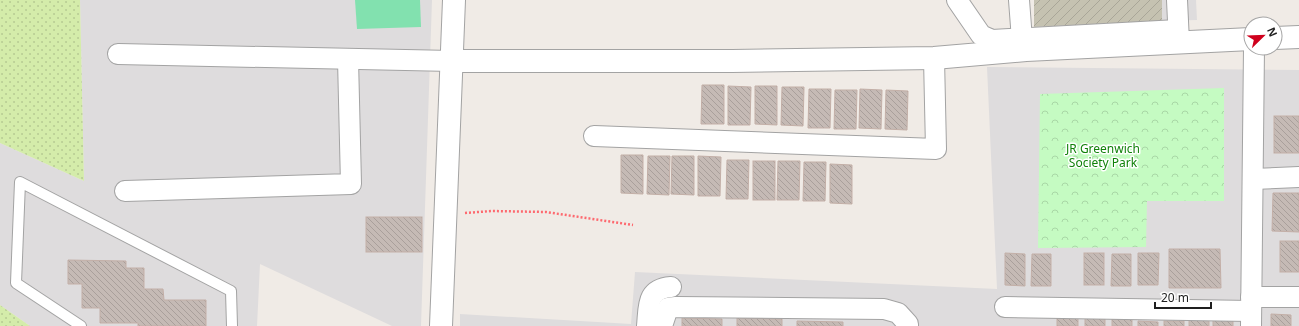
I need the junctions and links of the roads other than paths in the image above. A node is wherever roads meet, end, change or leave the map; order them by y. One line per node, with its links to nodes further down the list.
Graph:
1 (454, 0): 14 (street)
2 (956, 0): 9 (street)
3 (1019, 0): 9 (street)
4 (1177, 0): 5 (street)
5 (1178, 36): 8 (street); 9 (street); 13 (street)
6 (1299, 37): 7 (street)
7 (1283, 38)
8 (1243, 39)
9 (1022, 40)
10 (118, 54): 12 (street)
11 (1254, 56): 17 (street)
12 (348, 58): 14 (street); 18 (street)
13 (934, 58): 14 (street); 15 (street)
14 (452, 61): 25 (street)
15 (594, 136)
16 (1299, 178): 17 (street)
17 (1253, 179): 22 (street)
18 (125, 191)
19 (671, 287): 26 (street)
20 (1299, 297): 22 (street)
21 (1005, 307): 22 (street)
22 (1251, 311)
23 (81, 326): 24 (lane)
24 (232, 326)
25 (442, 326)
26 (647, 326)
27 (662, 326): 28 (street)
28 (908, 326)

